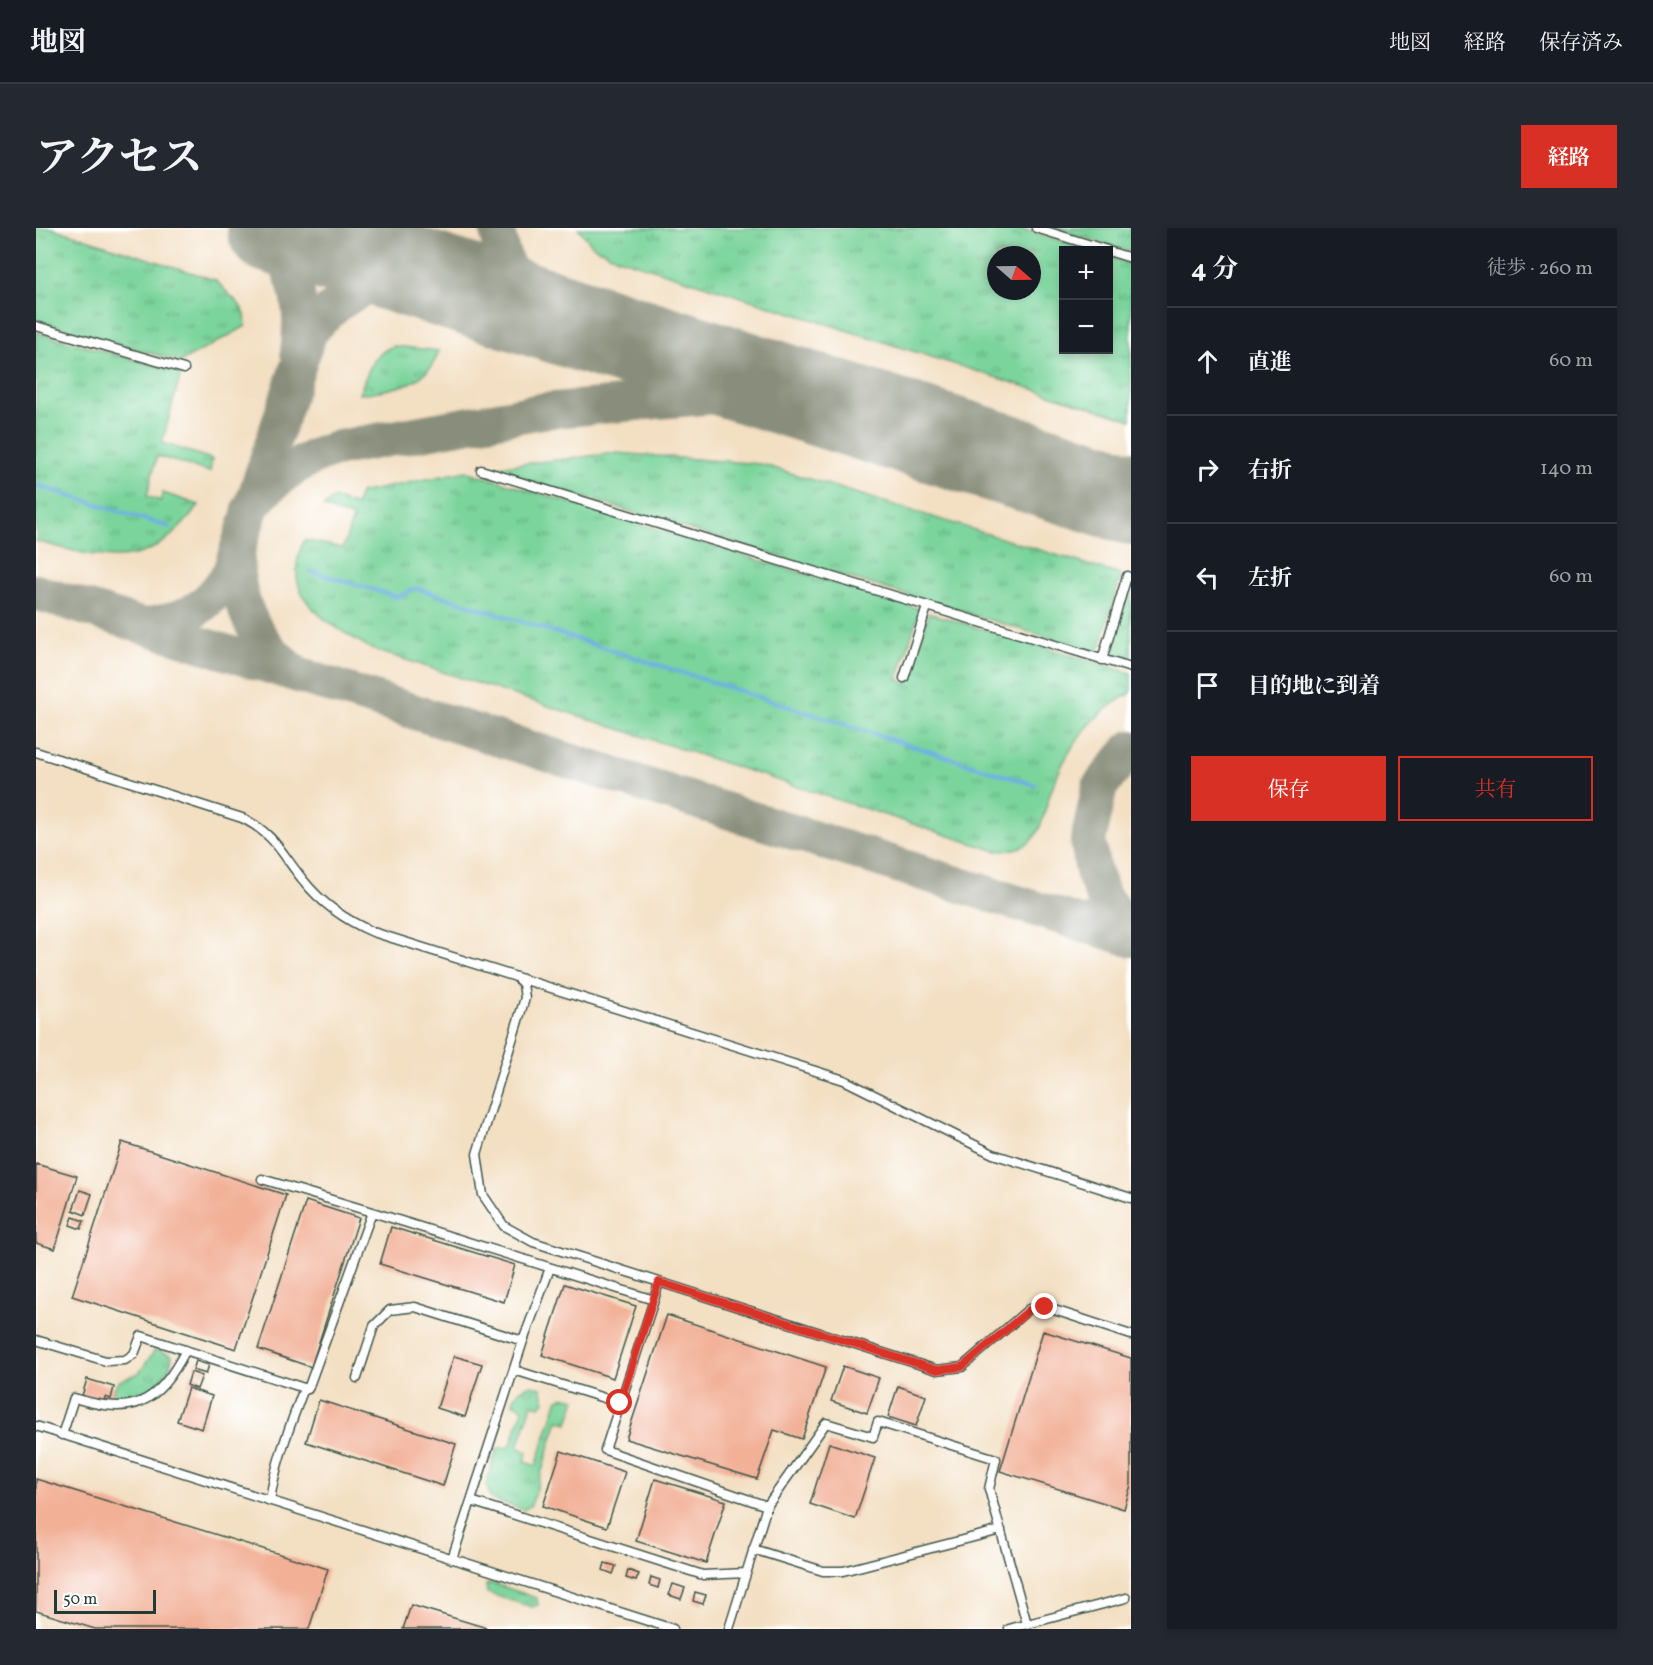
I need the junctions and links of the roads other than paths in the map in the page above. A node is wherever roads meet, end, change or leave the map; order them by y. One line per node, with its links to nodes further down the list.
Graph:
1 (1036, 228): 2 (lane)
2 (1092, 246)
3 (1113, 253): 4 (lane)
4 (1131, 258)
5 (36, 326): 6 (lane)
6 (183, 369)
7 (481, 470): 9 (lane)
8 (1128, 576): 10 (lane)
9 (927, 607): 10 (lane); 12 (lane)
10 (1102, 660): 11 (lane)
11 (1131, 668)
12 (904, 678)
13 (36, 752): 14 (lane)
14 (516, 977): 16 (lane); 19 (lane)
15 (262, 1179): 17 (lane)
16 (1131, 1198)
17 (372, 1212): 18 (lane); 27 (lane)
18 (550, 1268): 20 (lane); 23 (lane)
19 (659, 1282): 20 (lane); 21 (lane)
20 (654, 1300): 28 (lane)
21 (1131, 1335)
22 (36, 1340): 24 (lane)
23 (523, 1341): 25 (lane); 26 (lane)
24 (186, 1350): 27 (lane); 30 (lane)
25 (514, 1370): 28 (lane); 32 (lane)
26 (357, 1378)
27 (304, 1388): 31 (lane)
28 (620, 1403): 33 (lane)
29 (36, 1426): 30 (lane)
30 (62, 1435): 31 (lane)
31 (270, 1501): 36 (lane)
32 (471, 1501): 36 (lane); 37 (lane)
33 (767, 1506): 34 (lane); 35 (lane)
34 (1001, 1530): 35 (lane); 39 (lane)
35 (753, 1550): 37 (lane)
36 (452, 1559): 40 (lane)
37 (746, 1573): 41 (lane)
38 (1126, 1598): 39 (lane)
39 (1027, 1624): 42 (lane)
40 (673, 1629)
41 (729, 1629)
42 (1009, 1629)

